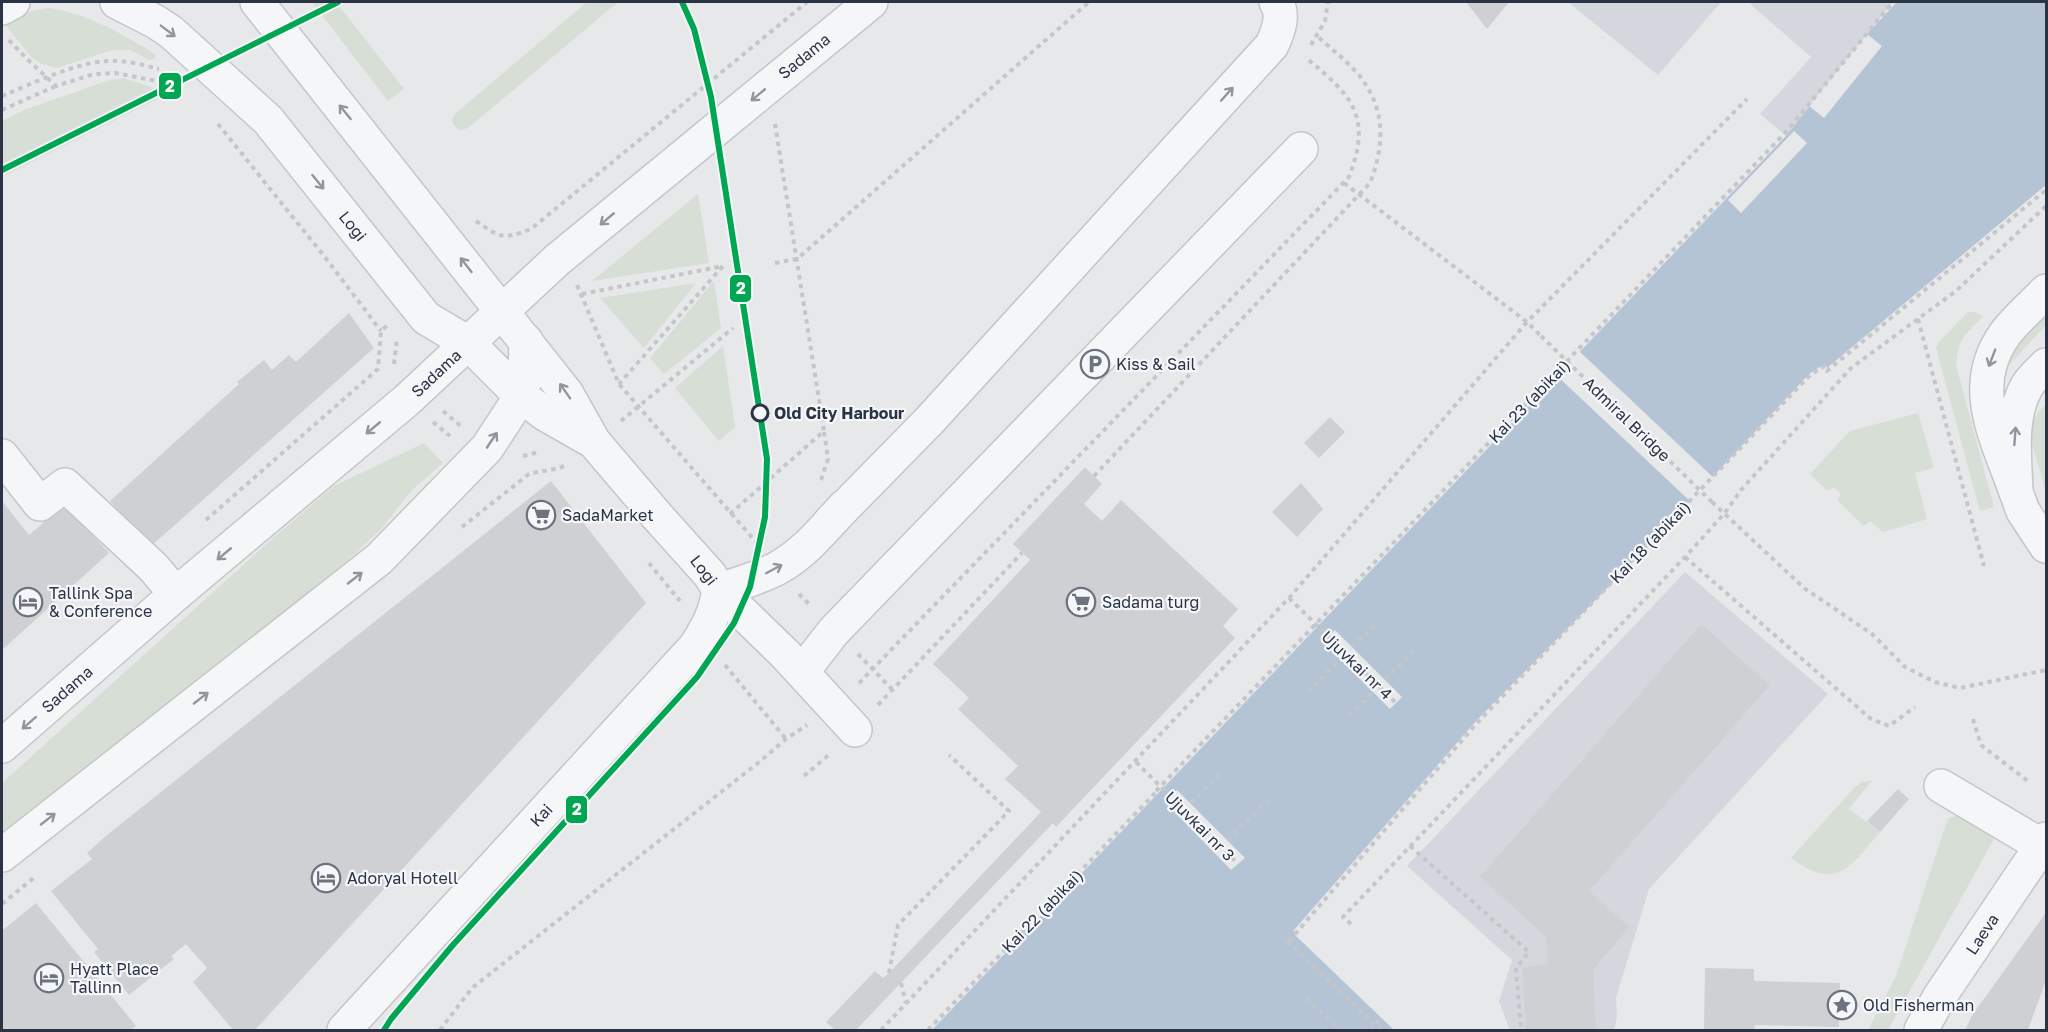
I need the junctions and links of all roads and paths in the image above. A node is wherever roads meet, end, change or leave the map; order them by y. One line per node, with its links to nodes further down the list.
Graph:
1 (13, 2): 10 (street)
2 (117, 2): 30 (street, Logi, one-way to 30)
3 (257, 2): 26 (street, Logi, one-way to 3)
4 (807, 2): 23 (path)
5 (872, 2): 25 (street, Sadama, one-way to 25)
6 (1089, 2): 24 (path)
7 (1276, 2): 52 (street, one-way to 7)
8 (1328, 2): 21 (path)
9 (1893, 2): 82 (path, Kai 23 (abikai))
10 (5, 23): 12 (path)
11 (56, 86): 14 (path)
12 (2, 96)
13 (1747, 99): 33 (path)
14 (2, 110)
15 (212, 116): 35 (path)
16 (774, 118): 24 (path)
17 (1197, 129): 52 (street)
18 (1301, 149): 66 (street)
19 (1344, 183): 21 (path, Admiral Bridge)
20 (2046, 190): 101 (path, Kai 18 (abikai))
21 (1359, 196): 33 (path, Admiral Bridge); 47 (path)
22 (2046, 206): 32 (path)
23 (531, 229): 25 (path); 26 (path)
24 (797, 259): 27 (path); 49 (path)
25 (557, 260): 29 (path); 31 (street, Sadama)
26 (465, 263): 31 (street, Logi, one-way to 26)
27 (775, 263)
28 (2046, 291): 48 (street, one-way to 48)
29 (582, 294): 40 (path); 40 (path)
30 (420, 311): 35 (path); 37 (street, Logi); 41 (street)
31 (502, 311): 36 (street, Logi); 37 (street, Sadama)
32 (1917, 319): 50 (path); 56 (path)
33 (1527, 322): 50 (path, Admiral Bridge, bridge); 60 (path)
34 (733, 328): 43 (path)
35 (381, 331): 39 (path)
36 (526, 341): 42 (street); 44 (street, Logi, one-way to 36)
37 (468, 342): 41 (street, Sadama); 42 (street, Logi)
38 (2046, 365): 48 (street, one-way to 38)
39 (378, 369): 41 (path); 51 (path)
40 (619, 384): 43 (path)
41 (412, 395): 46 (path); 59 (street, Sadama, one-way to 59)
42 (521, 396): 44 (street, Logi); 46 (street, one-way to 42)
43 (638, 407): 44 (path); 49 (path)
44 (594, 442): 58 (street, Logi)
45 (2, 456): 59 (street)
46 (477, 459): 88 (street, one-way to 46)
47 (1094, 476)
48 (2016, 492): 53 (street)
49 (730, 514): 57 (path)
50 (1724, 514): 55 (path); 65 (path, Admiral Bridge)
51 (205, 521)
52 (830, 522): 57 (street)
53 (2046, 546)
54 (1022, 553): 68 (path)
55 (1685, 557): 72 (path); 87 (path)
56 (1984, 566)
57 (778, 568): 58 (street, one-way to 57)
58 (719, 590): 66 (street, Logi); 96 (street, Kai)
59 (176, 594): 76 (street, Sadama, one-way to 76)
60 (1289, 598): 71 (path, Ujuvkai nr 4); 78 (path)
61 (1377, 623): 62 (path, Ujuvkai nr 4)
62 (1352, 647)
63 (1417, 648): 67 (path, Ujuvkai nr 4)
64 (1340, 659): 69 (path, Ujuvkai nr 4)
65 (2046, 670)
66 (802, 672): 75 (street, Logi)
67 (1385, 680)
68 (892, 689)
69 (1308, 692)
70 (1373, 692): 73 (path, Ujuvkai nr 4)
71 (1396, 703)
72 (1915, 707)
73 (1349, 716)
74 (1973, 718): 80 (path)
75 (855, 730)
76 (2, 747)
77 (949, 755): 91 (path)
78 (1136, 762): 89 (path, Ujuvkai nr 3); 94 (path)
79 (1222, 772): 84 (path)
80 (2029, 782)
81 (1941, 786): 86 (street)
82 (1156, 791): 98 (path, Kai 22 (abikai))
83 (1270, 798): 85 (path)
84 (1191, 803)
85 (1227, 840)
86 (2044, 842): 103 (street, Laeva)
87 (1410, 846): 90 (path); 102 (path)
88 (2, 855)
89 (1238, 864)
90 (1351, 924)
91 (889, 973)
92 (901, 983): 94 (path)
93 (1306, 998): 99 (path)
94 (907, 1004): 97 (path)
95 (1382, 1018): 100 (path)
96 (344, 1030)
97 (881, 1030)
98 (928, 1030)
99 (1341, 1030)
100 (1370, 1030)
101 (1381, 1030)
102 (1521, 1030)
103 (1921, 1030)

